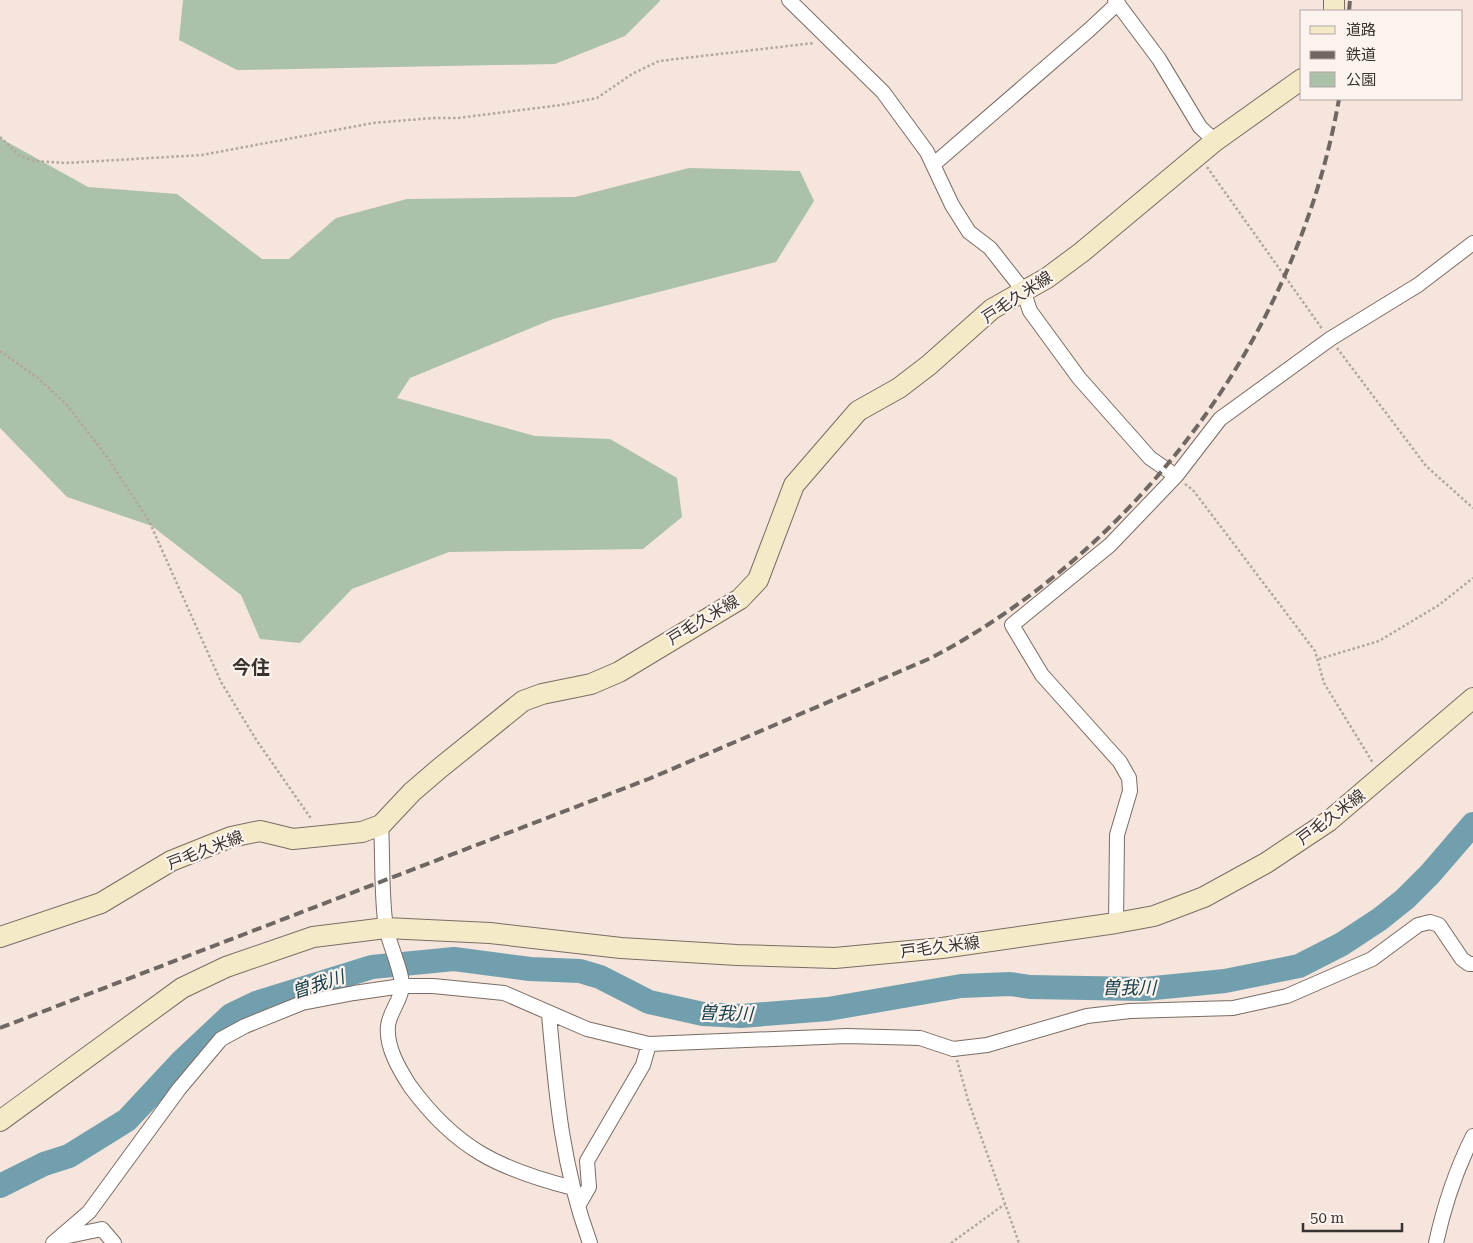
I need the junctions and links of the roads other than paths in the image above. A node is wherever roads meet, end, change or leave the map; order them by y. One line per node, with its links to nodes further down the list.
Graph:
1 (789, 0): 5 (street)
2 (1117, 1): 4 (street); 5 (street)
3 (1300, 80): 4 (main road, 戸毛久米線)
4 (1215, 141): 7 (main road, 戸毛久米線)
5 (934, 164): 7 (street)
6 (1473, 243): 8 (street)
7 (1023, 290): 8 (street); 10 (main road, 戸毛久米線)
8 (1176, 476): 11 (street)
9 (1473, 698): 11 (main road, 戸毛久米線)
10 (381, 826): 12 (street); 13 (main road, 戸毛久米線)
11 (1116, 923): 12 (main road, 戸毛久米線)
12 (386, 928): 15 (street); 18 (main road, 戸毛久米線)
13 (0, 937)
14 (1473, 964): 17 (street)
15 (402, 986): 16 (street); 20 (street); 22 (street)
16 (549, 1014): 17 (street); 20 (street)
17 (649, 1044): 21 (street)
18 (0, 1121)
19 (1473, 1136): 25 (street)
20 (573, 1188): 21 (street)
21 (578, 1206): 24 (street)
22 (58, 1240): 23 (street)
23 (114, 1243)
24 (590, 1243)
25 (1436, 1243)

